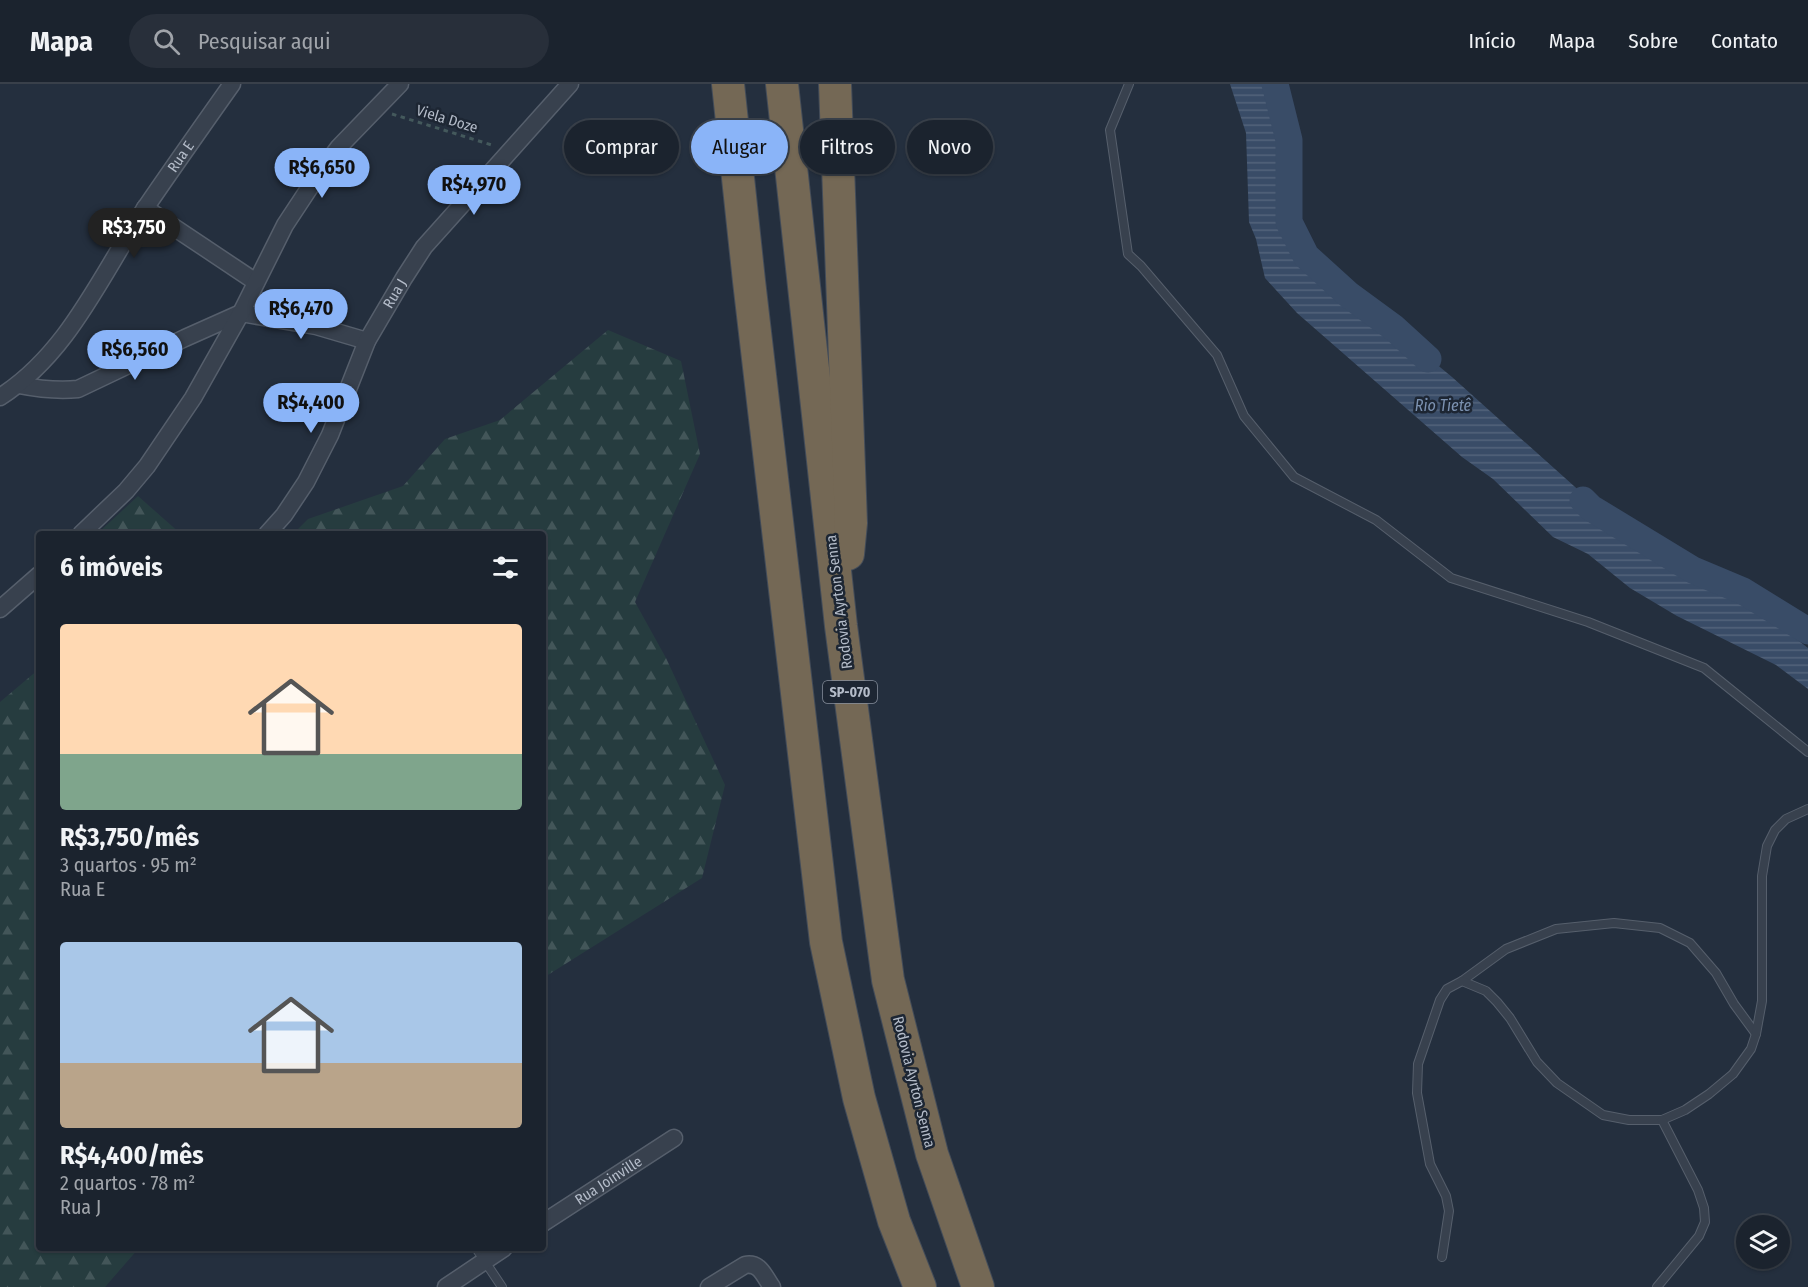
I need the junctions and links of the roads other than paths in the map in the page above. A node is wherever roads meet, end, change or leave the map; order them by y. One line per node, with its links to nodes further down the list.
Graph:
1 (232, 84): 8 (street, Rua E)
2 (400, 84): 9 (street)
3 (570, 84): 11 (street, Rua J)
4 (728, 84): 32 (highway)
5 (783, 84): 18 (highway, Rodovia Ayrton Senna / SP-070)
6 (835, 84): 18 (highway)
7 (1129, 84): 19 (lane)
8 (145, 208): 9 (street); 12 (street, Rua E)
9 (255, 282): 10 (street)
10 (241, 313): 11 (street); 12 (street); 14 (street)
11 (367, 342): 15 (street, Rua J)
12 (19, 385): 13 (street, Rua E)
13 (0, 397)
14 (84, 531)
15 (270, 531)
16 (36, 578): 17 (street)
17 (0, 609)
18 (841, 626): 33 (highway, Rodovia Ayrton Senna / SP-070)
19 (1808, 752)
20 (1808, 809): 22 (lane)
21 (1462, 981): 22 (lane); 23 (lane); 27 (lane)
22 (1756, 1034): 23 (lane)
23 (1662, 1120): 34 (lane)
24 (674, 1138): 25 (street, Rua Joinville)
25 (546, 1221)
26 (480, 1254): 28 (street); 29 (lane)
27 (1442, 1257)
28 (446, 1287)
29 (502, 1287)
30 (710, 1287): 31 (street)
31 (771, 1287)
32 (920, 1287)
33 (978, 1287)
34 (1657, 1287)

